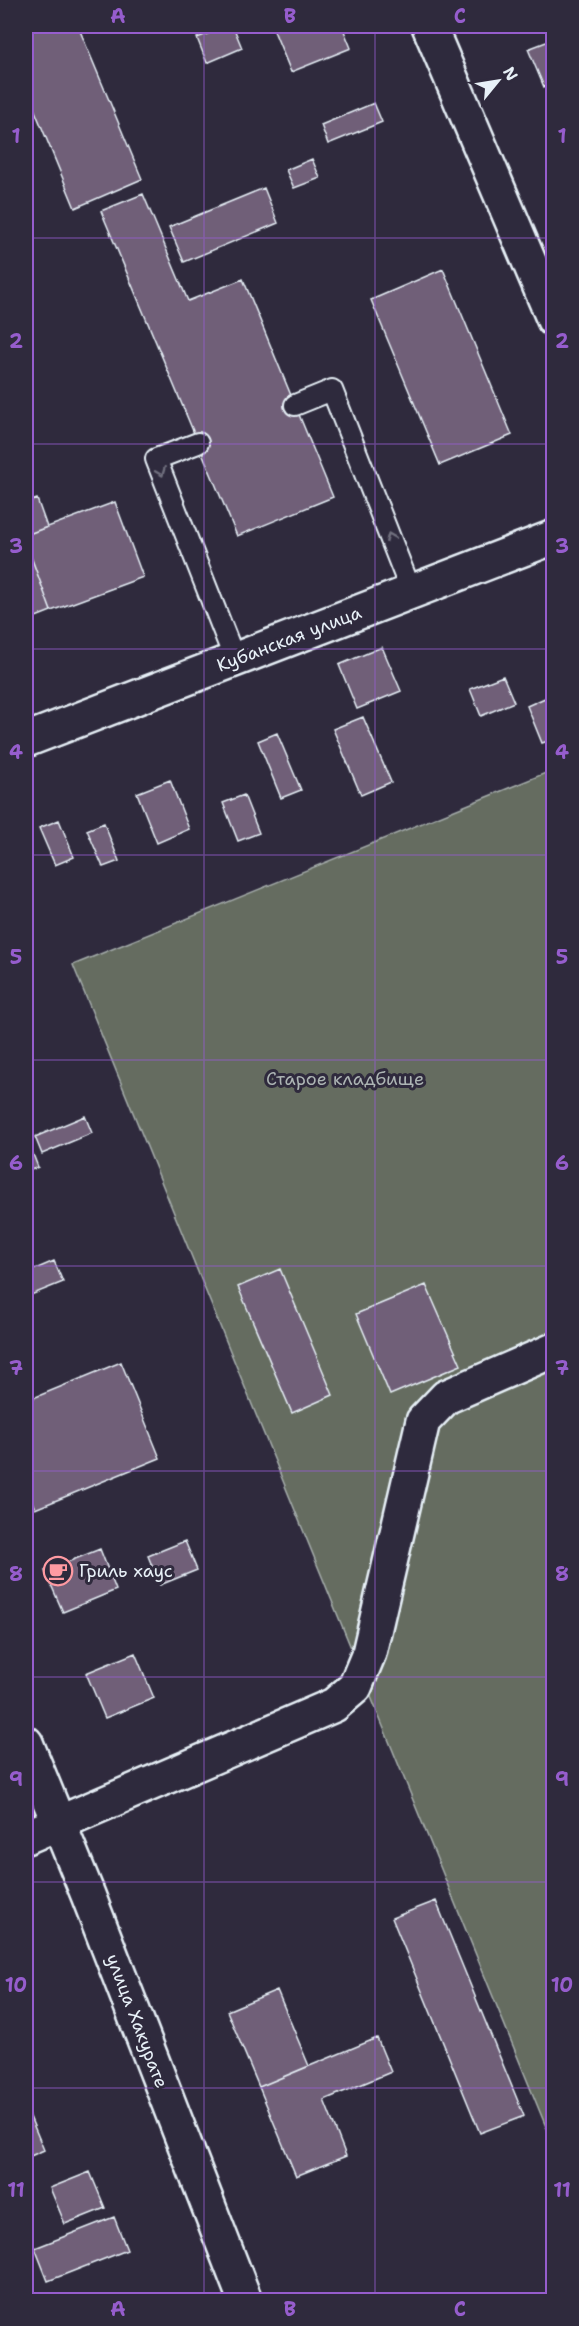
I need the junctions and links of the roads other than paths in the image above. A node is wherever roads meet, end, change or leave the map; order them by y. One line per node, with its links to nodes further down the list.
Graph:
1 (429, 26): 2 (street)
2 (554, 320)
3 (294, 405): 6 (lane, one-way to 3)
4 (198, 443): 7 (lane, one-way to 7)
5 (554, 537): 6 (street, Кубанская улица)
6 (411, 591): 7 (street, Кубанская улица)
7 (235, 660): 8 (street, Кубанская улица)
8 (26, 740)
9 (554, 1350): 11 (street)
10 (26, 1743): 11 (street, улица Хакурате)
11 (57, 1823): 12 (street); 13 (street, улица Хакурате)
12 (26, 1837)
13 (245, 2301)

